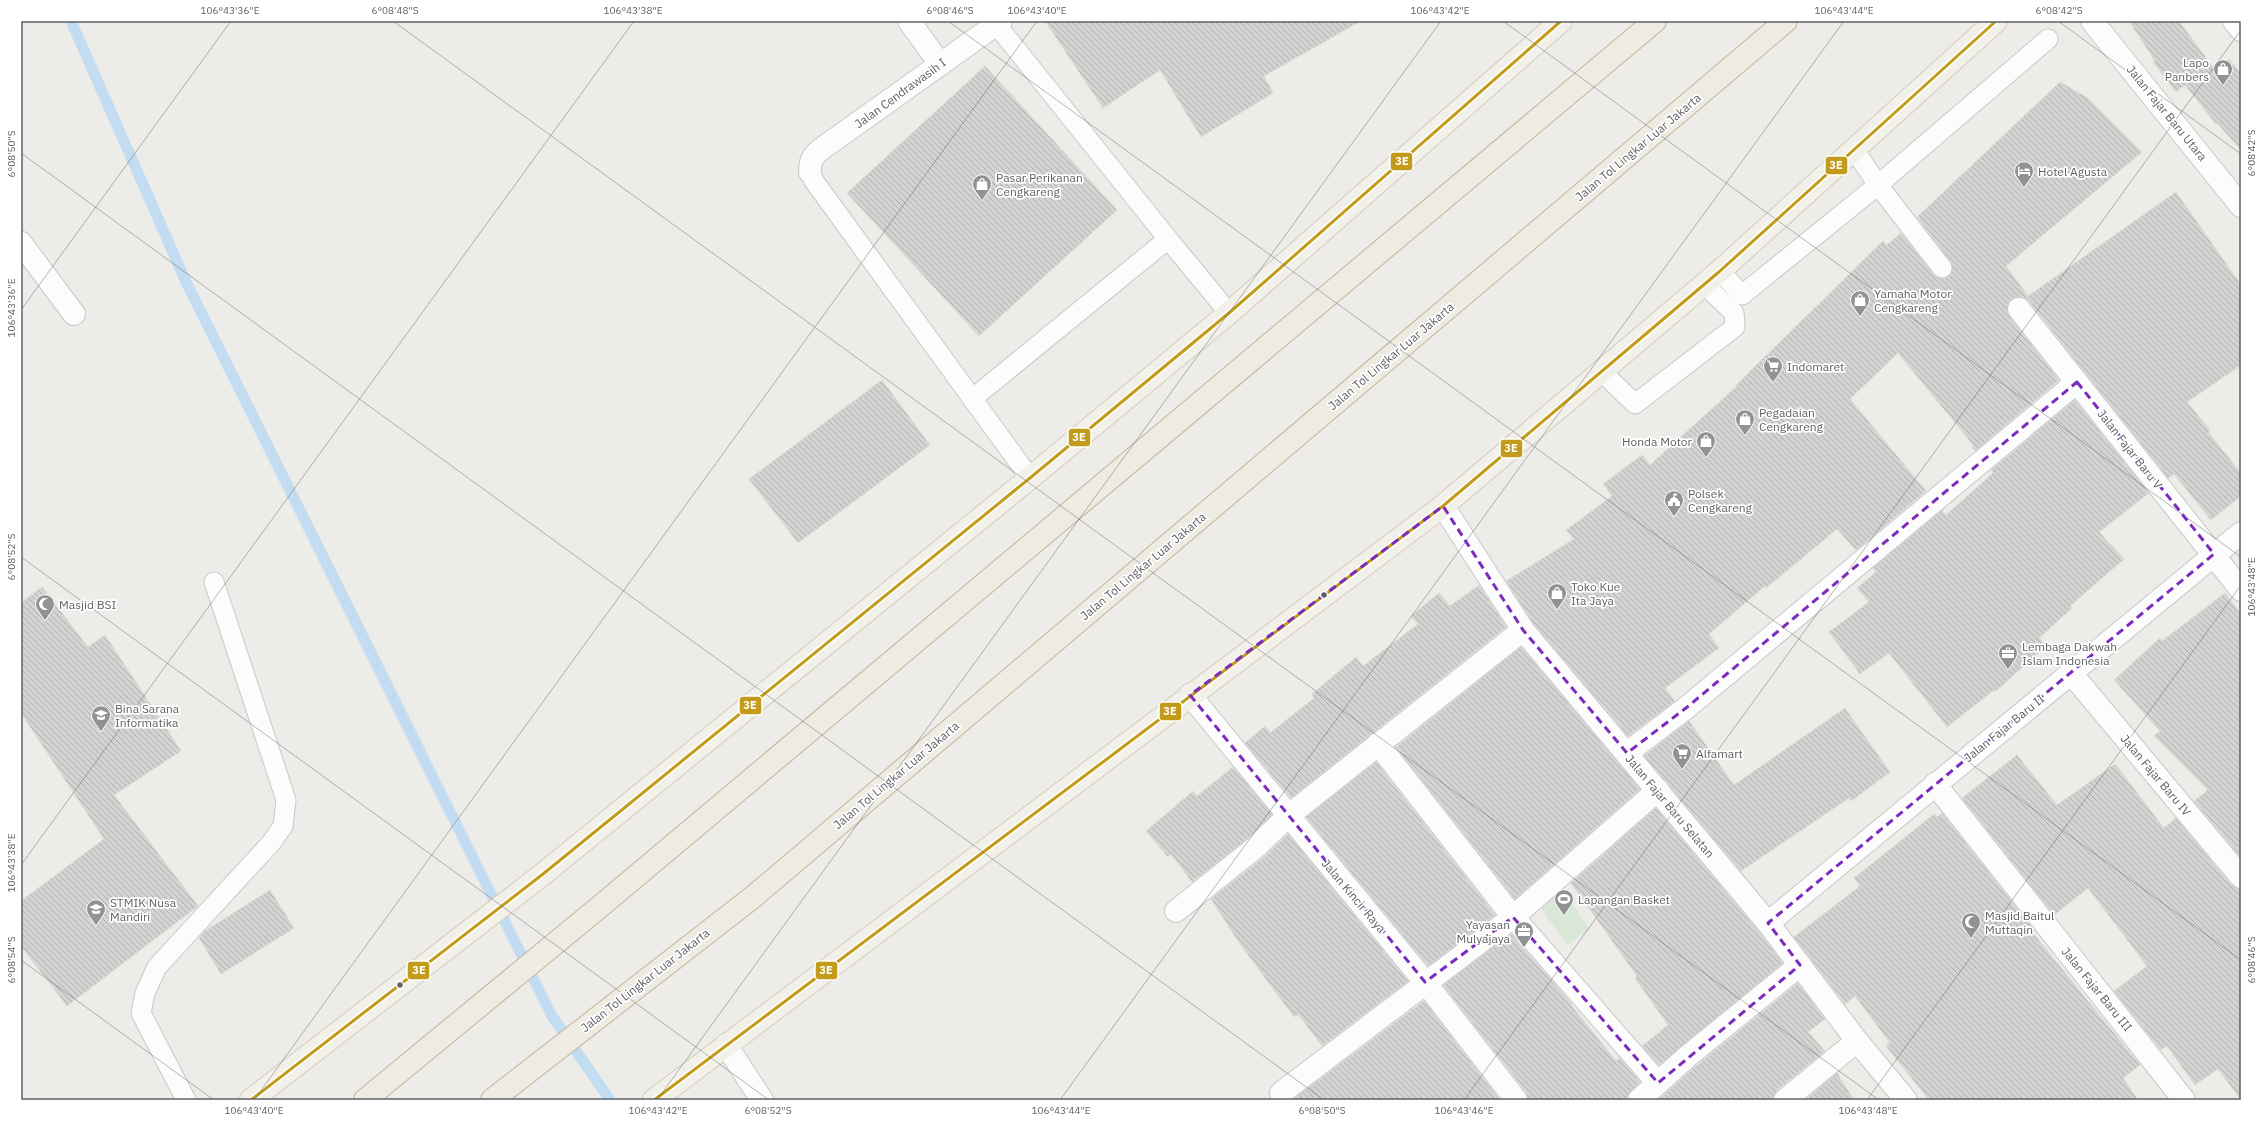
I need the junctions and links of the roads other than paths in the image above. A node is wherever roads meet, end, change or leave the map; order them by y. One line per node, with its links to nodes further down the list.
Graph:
1 (909, 21): 11 (street)
2 (1561, 21): 21 (main road)
3 (1655, 21): 54 (highway)
4 (1786, 21): 50 (highway, Jalan Tol Lingkar Luar Jakarta)
5 (1996, 21): 12 (main road)
6 (2092, 21): 15 (street, Jalan Fajar Baru Utara)
7 (2232, 21): 9 (lane)
8 (998, 23): 11 (street, Jalan Cendrawasih I); 16 (lane)
9 (2241, 32)
10 (2048, 39): 14 (lane)
11 (940, 64): 13 (street, Jalan Cendrawasih I)
12 (1854, 149): 14 (lane); 19 (main road)
13 (810, 172): 25 (lane)
14 (1878, 185): 18 (lane); 19 (lane)
15 (2241, 206)
16 (1168, 239): 21 (lane); 25 (lane)
17 (21, 243): 22 (street)
18 (1942, 268)
19 (1712, 277): 23 (main road); 23 (lane)
20 (2019, 309): 24 (street, Jalan Fajar Baru V)
21 (1229, 313): 26 (main road)
22 (74, 314)
23 (1601, 371): 27 (main road)
24 (2077, 382): 29 (street, Jalan Fajar Baru V); 36 (street)
25 (972, 399): 26 (lane)
26 (1030, 478): 53 (main road)
27 (1443, 506): 32 (street, Jalan Fajar Baru Selatan); 34 (main road)
28 (2241, 533): 29 (street, Jalan Fajar Baru II)
29 (2214, 554): 31 (street, Jalan Fajar Baru V); 33 (street, Jalan Fajar Baru II)
30 (214, 582): 52 (lane)
31 (2241, 590)
32 (1523, 630): 35 (street); 36 (street, Jalan Fajar Baru Selatan)
33 (2071, 673): 37 (street, Jalan Fajar Baru II); 40 (street, Jalan Fajar Baru IV)
34 (1190, 695): 39 (street, Jalan Kincir Raya); 47 (main road)
35 (1378, 744): 39 (street); 42 (street)
36 (1627, 753): 38 (street, Jalan Fajar Baru Selatan)
37 (1935, 784): 43 (street, Jalan Fajar Baru II); 60 (street, Jalan Fajar Baru III)
38 (1658, 790): 42 (street); 43 (street, Jalan Fajar Baru Selatan)
39 (1288, 816): 41 (street); 45 (street, Jalan Kincir Raya)
40 (2241, 878)
41 (1176, 911)
42 (1513, 917): 45 (street); 48 (street)
43 (1768, 923): 44 (street, Jalan Fajar Baru Selatan)
44 (1800, 965): 46 (street, Jalan Fajar Baru Selatan); 48 (street)
45 (1425, 982): 49 (street); 56 (street, Jalan Kincir Raya)
46 (1857, 1041): 58 (street); 59 (street, Jalan Fajar Baru Selatan)
47 (726, 1045): 51 (main road); 55 (street)
48 (1658, 1084): 57 (street)
49 (1281, 1093)
50 (499, 1094)
51 (661, 1095)
52 (186, 1100)
53 (251, 1100)
54 (365, 1100)
55 (762, 1100)
56 (1516, 1100)
57 (1639, 1100)
58 (1785, 1100)
59 (1906, 1100)
60 (2184, 1100)

